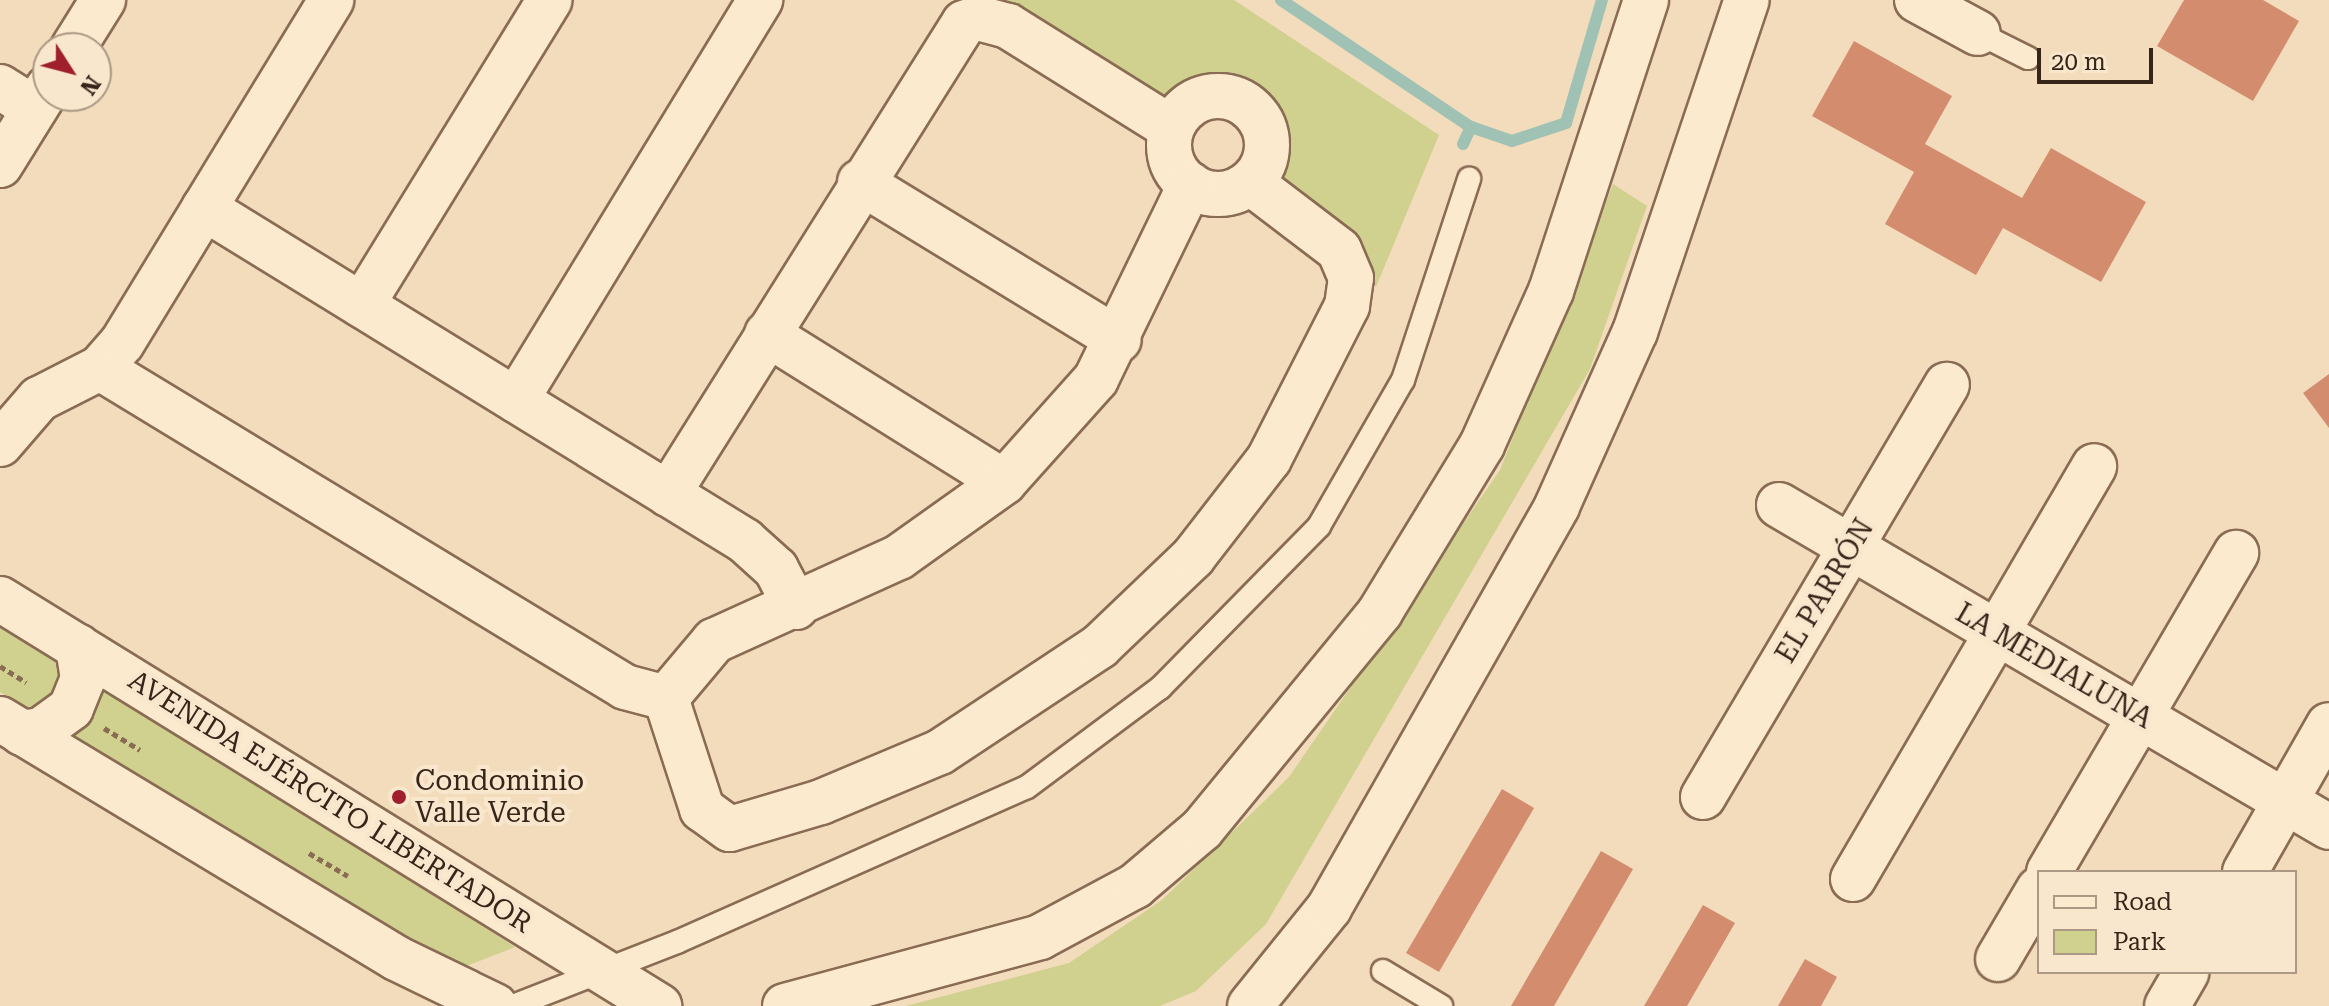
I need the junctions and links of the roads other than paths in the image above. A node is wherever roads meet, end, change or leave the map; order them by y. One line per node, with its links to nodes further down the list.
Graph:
1 (103, 0): 8 (street)
2 (331, 0): 18 (street)
3 (550, 0): 19 (street)
4 (760, 0): 24 (street)
5 (1646, 0): 54 (street)
6 (1747, 0): 55 (street)
7 (1917, 0): 9 (street)
8 (83, 32)
9 (1978, 33): 10 (lane)
10 (2028, 58)
11 (28, 95): 13 (street)
12 (1171, 128): 15 (street); 16 (street); 17 (street)
13 (0, 165)
14 (1469, 179): 49 (lane)
15 (860, 182): 20 (street); 21 (street)
16 (1251, 183): 17 (street); 36 (street)
17 (1190, 185): 21 (street)
18 (204, 208): 19 (street); 22 (street)
19 (362, 305): 24 (street)
20 (767, 334): 27 (street); 28 (street)
21 (1119, 340): 27 (street)
22 (100, 368): 25 (street); 36 (street)
23 (1947, 385): 30 (street, EL PARRÓN)
24 (516, 400): 28 (street)
25 (0, 444)
26 (2094, 466): 34 (street)
27 (1004, 482): 33 (street)
28 (668, 494): 33 (street)
29 (1779, 505): 30 (street, LA MEDIALUNA)
30 (1851, 547): 34 (street, LA MEDIALUNA); 40 (street, EL PARRÓN)
31 (2236, 553): 37 (street)
32 (0, 599): 35 (street, AVENIDA EJÉRCITO LIBERTADOR)
33 (796, 607): 36 (street)
34 (1997, 632): 37 (street, LA MEDIALUNA); 45 (street)
35 (78, 646): 39 (street); 49 (street, AVENIDA EJÉRCITO LIBERTADOR)
36 (666, 698)
37 (2140, 716): 41 (street, LA MEDIALUNA); 43 (street)
38 (2329, 725): 41 (street)
39 (11, 726): 51 (street)
40 (1703, 797)
41 (2285, 802): 42 (street, LA MEDIALUNA); 44 (street)
42 (2329, 827)
43 (2050, 870)
44 (2246, 870)
45 (1853, 879)
46 (2037, 892): 47 (street)
47 (1998, 959)
48 (1383, 971): 56 (lane)
49 (604, 972): 52 (lane); 53 (street, AVENIDA EJÉRCITO LIBERTADOR)
50 (2186, 974): 57 (street)
51 (495, 1006)
52 (513, 1006)
53 (659, 1006)
54 (785, 1006)
55 (1250, 1006)
56 (1441, 1006)
57 (2167, 1006)

